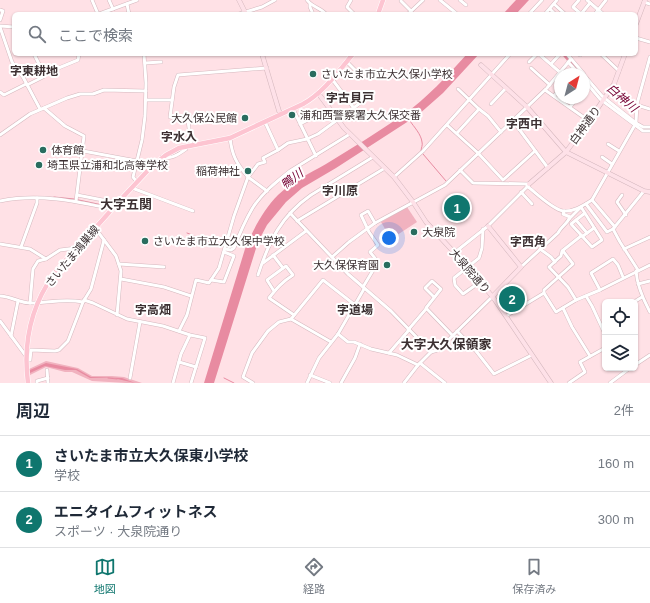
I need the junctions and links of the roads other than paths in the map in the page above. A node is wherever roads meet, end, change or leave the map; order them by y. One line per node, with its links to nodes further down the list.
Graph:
1 (92, 0): 30 (street)
2 (109, 0): 25 (street)
3 (137, 0): 21 (street)
4 (239, 0): 33 (street)
5 (275, 0): 34 (street)
6 (351, 0): 37 (street)
7 (383, 0): 38 (main road)
8 (423, 0): 28 (street)
9 (440, 0): 18 (street)
10 (460, 0): 24 (street)
11 (542, 0): 40 (street)
12 (558, 0): 22 (street)
13 (579, 0): 44 (street)
14 (587, 0): 20 (street)
15 (606, 0): 29 (street)
16 (308, 1): 35 (street); 36 (street)
17 (400, 1): 28 (street)
18 (444, 1): 39 (street)
19 (644, 1): 23 (street); 47 (street)
20 (590, 3): 29 (street); 45 (street)
21 (127, 4): 25 (street); 32 (street)
22 (554, 4): 26 (street); 43 (street)
23 (650, 4)
24 (466, 5)
25 (113, 9): 31 (street)
26 (550, 9): 41 (street); 42 (street)
27 (0, 10): 48 (street)
28 (412, 10)
29 (598, 10): 46 (street)
30 (98, 12)
31 (105, 12)
32 (129, 12)
33 (244, 12)
34 (249, 12)
35 (313, 12)
36 (324, 12)
37 (352, 12)
38 (379, 12)
39 (455, 12)
40 (531, 12)
41 (547, 12)
42 (553, 12)
43 (563, 12)
44 (579, 12)
45 (583, 12)
46 (600, 12)
47 (638, 18)
48 (0, 20)
49 (0, 27): 50 (street); 51 (street)
50 (12, 27)
51 (2, 39): 89 (street)
52 (638, 39): 53 (street)
53 (650, 42)
54 (35, 56): 82 (street)
55 (79, 56): 82 (street)
56 (144, 56): 71 (street)
57 (263, 56): 74 (street)
58 (350, 56): 69 (main road, さいたま鴻巣線)
59 (508, 56): 83 (street)
60 (536, 56): 70 (street)
61 (541, 56): 72 (street)
62 (558, 56): 72 (street)
63 (568, 56): 67 (street)
64 (603, 56): 80 (street)
65 (624, 56): 80 (street, 白神通り)
66 (650, 57): 84 (street)
67 (570, 60): 77 (street); 78 (street); 79 (street)
68 (161, 62): 71 (street)
69 (347, 62): 81 (street); 85 (main road, さいたま鴻巣線)
70 (529, 62)
71 (145, 63): 95 (street)
72 (551, 64): 76 (street)
73 (480, 65): 83 (street)
74 (267, 68): 100 (street); 115 (street)
75 (531, 68): 90 (street)
76 (555, 68)
77 (564, 68)
78 (575, 68)
79 (578, 68)
80 (619, 71): 103 (street, 白神通り)
81 (357, 72)
82 (44, 74): 89 (street)
83 (491, 75): 92 (street); 102 (street)
84 (645, 76): 86 (street); 107 (street)
85 (332, 78): 97 (main road, さいたま鴻巣線); 108 (street)
86 (650, 78)
87 (554, 81): 90 (street)
88 (590, 82): 103 (street)
89 (27, 84): 96 (street); 111 (street)
90 (550, 85): 94 (street)
91 (590, 86): 103 (street)
92 (506, 88): 104 (street); 109 (street)
93 (458, 89): 102 (street)
94 (546, 90): 98 (street); 109 (street)
95 (146, 91): 99 (street); 111 (street)
96 (0, 92)
97 (318, 93): 112 (main road, さいたま鴻巣線); 117 (street, 大泉院通り)
98 (554, 96)
99 (146, 100): 100 (street); 144 (street)
100 (172, 100): 134 (street)
101 (363, 100): 108 (street)
102 (469, 100): 113 (street); 123 (street)
103 (604, 100): 118 (street, 白神通り); 122 (street)
104 (491, 104)
105 (566, 104): 110 (street)
106 (572, 104): 110 (street)
107 (636, 105): 114 (street); 122 (street)
108 (353, 107): 117 (street)
109 (527, 107): 119 (street); 139 (street)
110 (570, 107): 118 (street)
111 (42, 108): 129 (street); 136 (street)
112 (293, 109): 115 (main road, さいたま鴻巣線); 121 (street)
113 (479, 109): 127 (street); 128 (street)
114 (650, 109)
115 (281, 114): 120 (main road, さいたま鴻巣線)
116 (310, 119): 121 (street)
117 (338, 120): 130 (street, 大泉院通り); 132 (street)
118 (589, 120): 139 (street, 白神通り)
119 (513, 121): 127 (street); 137 (street)
120 (265, 122): 131 (main road, さいたま鴻巣線); 135 (street)
121 (300, 124): 132 (street)
122 (635, 124): 124 (street); 126 (street); 138 (street)
123 (447, 125): 128 (street); 152 (street)
124 (650, 127)
125 (0, 130): 129 (street)
126 (650, 131)
127 (501, 132): 140 (street)
128 (457, 133): 140 (street)
129 (1, 134)
130 (351, 136): 141 (street, 大泉院通り); 142 (street)
131 (230, 138): 134 (main road, さいたま鴻巣線); 151 (street)
132 (307, 139): 135 (street); 142 (street)
133 (608, 144): 138 (street)
134 (189, 146): 146 (main road, さいたま鴻巣線)
135 (278, 150): 151 (street)
136 (83, 151): 144 (street); 160 (street)
137 (535, 151): 140 (street); 148 (street)
138 (619, 151): 145 (street)
139 (566, 152): 148 (street, 白神通り); 150 (street)
140 (478, 153): 149 (street)
141 (371, 155): 147 (street, 大泉院通り); 173 (street)
142 (316, 156): 156 (street)
143 (602, 156): 145 (street)
144 (137, 161): 146 (street); 153 (street)
145 (612, 164): 150 (street)
146 (153, 165): 153 (main road, さいたま鴻巣線)
147 (385, 168): 152 (street, 大泉院通り); 178 (street)
148 (548, 168): 154 (street, 白神通り)
149 (460, 170): 154 (street); 166 (street)
150 (607, 172): 157 (street); 163 (street)
151 (248, 177): 156 (street); 196 (street)
152 (394, 177): 166 (street, 大泉院通り)
153 (137, 182): 155 (main road, さいたま鴻巣線)
154 (528, 185): 158 (street); 172 (street)
155 (132, 188): 169 (main road, さいたま鴻巣線); 171 (street)
156 (267, 191): 196 (street)
157 (644, 191): 159 (street); 175 (street)
158 (521, 192): 167 (street); 180 (street)
159 (650, 192)
160 (77, 195): 165 (street); 169 (street)
161 (622, 195): 175 (street)
162 (37, 198): 164 (street); 165 (street); 192 (street)
163 (592, 200): 168 (street); 183 (street)
164 (0, 201)
165 (76, 201): 169 (street)
166 (413, 202): 179 (street); 198 (street, 大泉院通り)
167 (532, 204)
168 (586, 204): 170 (street); 183 (street)
169 (114, 207): 181 (main road, さいたま鴻巣線)
170 (581, 207): 172 (street); 174 (street); 176 (street)
171 (193, 211)
172 (564, 211): 176 (street)
173 (290, 213): 178 (street); 204 (street)
174 (584, 213): 177 (street); 182 (street)
175 (626, 214): 183 (street)
176 (569, 220): 194 (street)
177 (576, 220): 187 (street); 188 (street)
178 (298, 222): 186 (street)
179 (375, 224): 184 (street); 184 (street)
180 (488, 226): 185 (street); 208 (street)
181 (95, 228): 190 (street); 193 (main road, さいたま鴻巣線)
182 (594, 228): 187 (street); 188 (street)
183 (614, 228): 195 (street)
184 (368, 229): 200 (street); 219 (street)
185 (484, 229): 198 (street); 207 (street)
186 (306, 231): 199 (street); 200 (street)
187 (586, 233): 188 (street)
188 (580, 236): 197 (street)
189 (650, 237): 195 (street)
190 (104, 240): 203 (street); 232 (street)
191 (0, 244): 192 (street)
192 (21, 247): 201 (street)
193 (77, 248): 201 (street); 233 (main road, さいたま鴻巣線)
194 (540, 249): 202 (street); 208 (street)
195 (624, 249): 210 (street)
196 (225, 250): 215 (street); 215 (street)
197 (563, 251): 202 (street); 212 (street)
198 (454, 253): 207 (street, 大泉院通り)
199 (273, 255): 204 (street); 209 (street)
200 (332, 257): 219 (street)
201 (46, 259): 234 (street)
202 (555, 262): 212 (street)
203 (119, 264): 206 (street); 214 (street)
204 (262, 264): 211 (street)
205 (650, 265): 210 (street)
206 (164, 267)
207 (468, 267): 217 (street, 大泉院通り); 217 (street)
208 (520, 267): 227 (street)
209 (283, 268): 221 (street); 221 (street)
210 (637, 271): 213 (street); 218 (street)
211 (258, 275)
212 (559, 277): 222 (street); 229 (street)
213 (623, 277): 220 (street); 220 (street)
214 (121, 279): 224 (street); 239 (street)
215 (211, 280): 224 (street)
216 (650, 281): 218 (street)
217 (480, 282): 227 (street, 大泉院通り)
218 (638, 284): 228 (street)
219 (364, 288): 235 (street); 246 (street)
220 (600, 290): 225 (street)
221 (274, 291): 240 (street)
222 (544, 293): 236 (street); 241 (street)
223 (0, 296): 231 (street)
224 (192, 296): 247 (street)
225 (586, 296): 229 (street); 245 (street)
226 (434, 297): 226 (street); 237 (street)
227 (492, 297): 241 (street, 大泉院通り); 248 (street)
228 (642, 298): 230 (street); 238 (street)
229 (576, 300): 236 (street)
230 (638, 300)
231 (18, 301): 234 (street); 251 (street)
232 (84, 301): 233 (street); 239 (street); 261 (street)
233 (38, 302): 234 (street); 261 (main road, さいたま鴻巣線)
234 (30, 303)
235 (354, 305): 240 (street); 249 (street)
236 (563, 308): 260 (street)
237 (426, 309): 246 (street); 252 (street)
238 (650, 312)
239 (117, 315): 244 (street)
240 (294, 315): 242 (street)
241 (506, 316): 258 (street, 大泉院通り)
242 (291, 319): 253 (street); 277 (street)
243 (0, 321): 251 (street)
244 (140, 322): 247 (street); 271 (street)
245 (602, 323)
246 (409, 330): 256 (street); 257 (street)
247 (179, 331): 250 (street)
248 (457, 331): 252 (street); 258 (street)
249 (338, 334): 253 (street); 254 (street)
250 (190, 335): 262 (street); 265 (street)
251 (11, 336): 261 (street)
252 (453, 336): 256 (street)
253 (331, 342): 269 (street)
254 (360, 344): 257 (street); 280 (street)
255 (602, 350): 260 (street)
256 (431, 352): 264 (street)
257 (389, 354): 264 (street)
258 (532, 355): 283 (street, 大泉院通り)
259 (650, 355): 263 (street)
260 (590, 356): 284 (street)
261 (26, 358): 272 (main road, さいたま鴻巣線)
262 (179, 362): 265 (street); 275 (street)
263 (638, 363)
264 (419, 364): 281 (street); 282 (street)
265 (196, 367): 276 (street)
266 (47, 370): 270 (street)
267 (626, 371): 268 (street)
268 (623, 373): 285 (street)
269 (310, 375): 278 (street); 279 (street)
270 (48, 378): 273 (street); 274 (street)
271 (130, 378)
272 (28, 383)
273 (37, 383)
274 (48, 383)
275 (173, 383)
276 (191, 383)
277 (253, 383)
278 (307, 383)
279 (328, 383)
280 (341, 383)
281 (404, 383)
282 (445, 383)
283 (551, 383)
284 (569, 383)
285 (610, 383)

